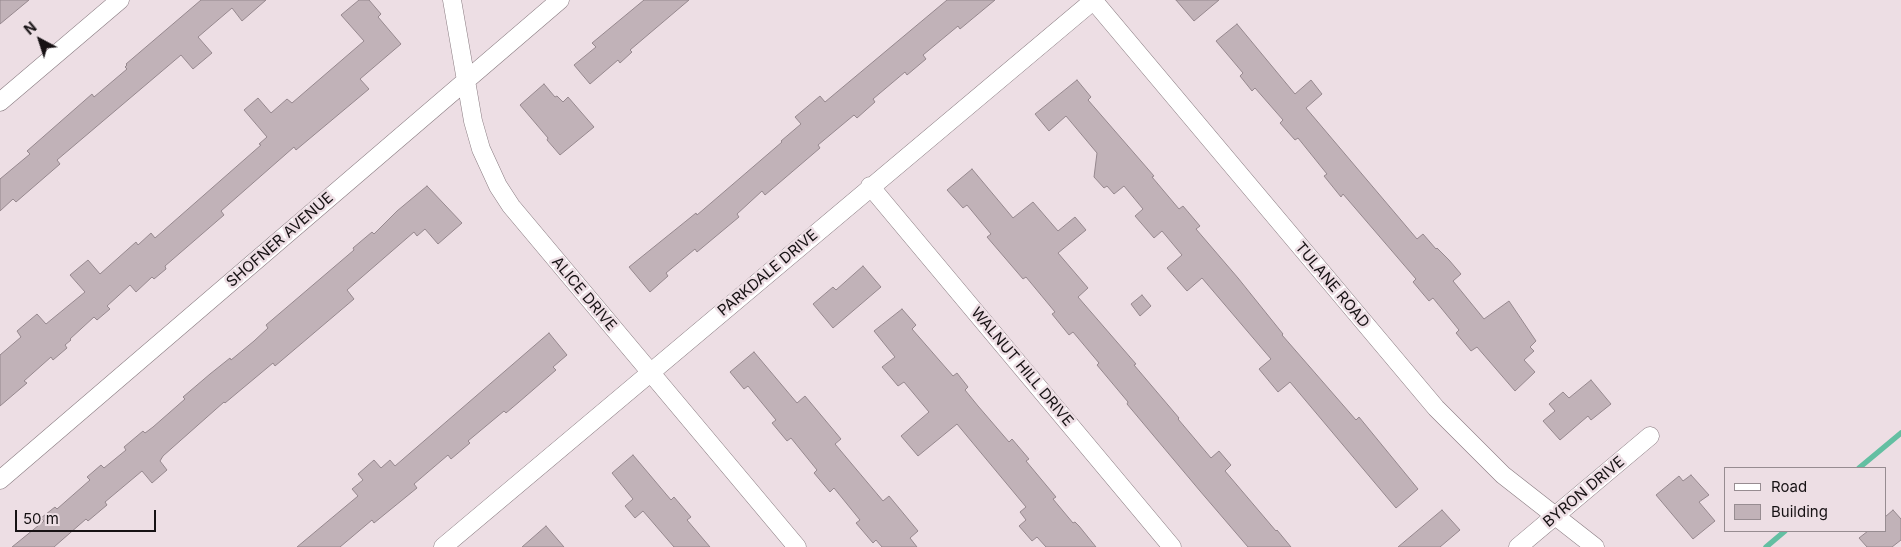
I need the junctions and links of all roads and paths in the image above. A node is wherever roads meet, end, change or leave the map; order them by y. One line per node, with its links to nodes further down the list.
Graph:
1 (120, 0): 6 (street)
2 (452, 0): 5 (street, ALICE DRIVE)
3 (560, 0): 5 (street, SHOFNER AVENUE)
4 (1093, 0): 7 (street, PARKDALE DRIVE); 11 (street, TULANE ROAD)
5 (466, 81): 8 (street, ALICE DRIVE); 10 (street, SHOFNER AVENUE)
6 (0, 102)
7 (870, 186): 8 (street, PARKDALE DRIVE); 14 (street, WALNUT HILL DRIVE)
8 (651, 372): 12 (street, PARKDALE DRIVE); 13 (street, ALICE DRIVE)
9 (1650, 436): 11 (street, BYRON DRIVE)
10 (0, 480)
11 (1556, 515): 15 (street, BYRON DRIVE); 16 (street, TULANE ROAD)
12 (443, 547)
13 (798, 547)
14 (1172, 547)
15 (1518, 547)
16 (1595, 547)

